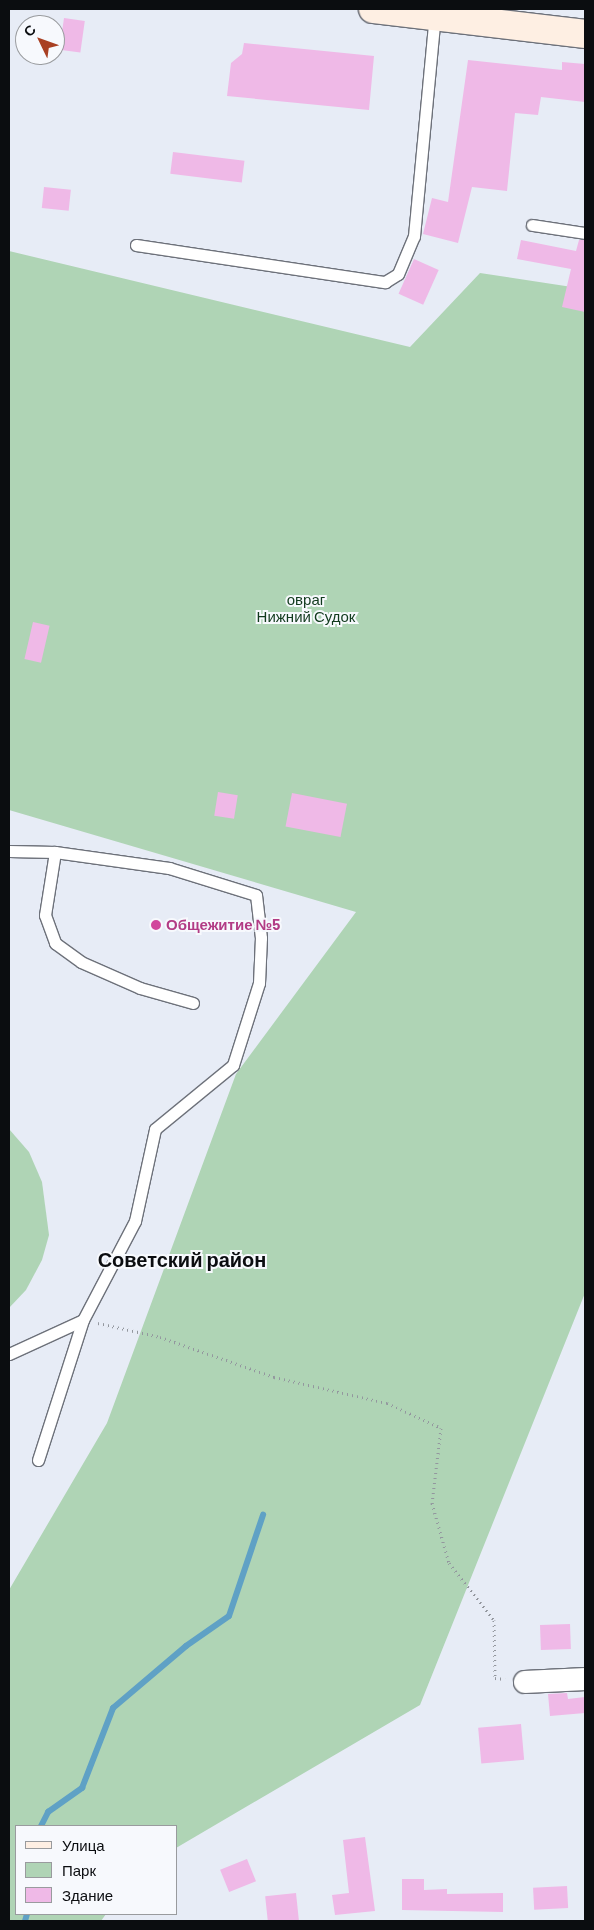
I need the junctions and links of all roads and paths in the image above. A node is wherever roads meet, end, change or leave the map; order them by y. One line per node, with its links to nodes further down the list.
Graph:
1 (373, 9): 2 (main road)
2 (435, 13): 3 (main road); 6 (lane)
3 (585, 34)
4 (532, 225): 5 (lane)
5 (585, 233)
6 (136, 245)
7 (9, 850): 8 (lane)
8 (55, 852): 9 (lane); 10 (lane)
9 (193, 1003)
10 (83, 1320): 11 (lane); 12 (lane); 14 (path)
11 (9, 1354)
12 (38, 1460)
13 (585, 1679): 14 (street)
14 (525, 1682)

